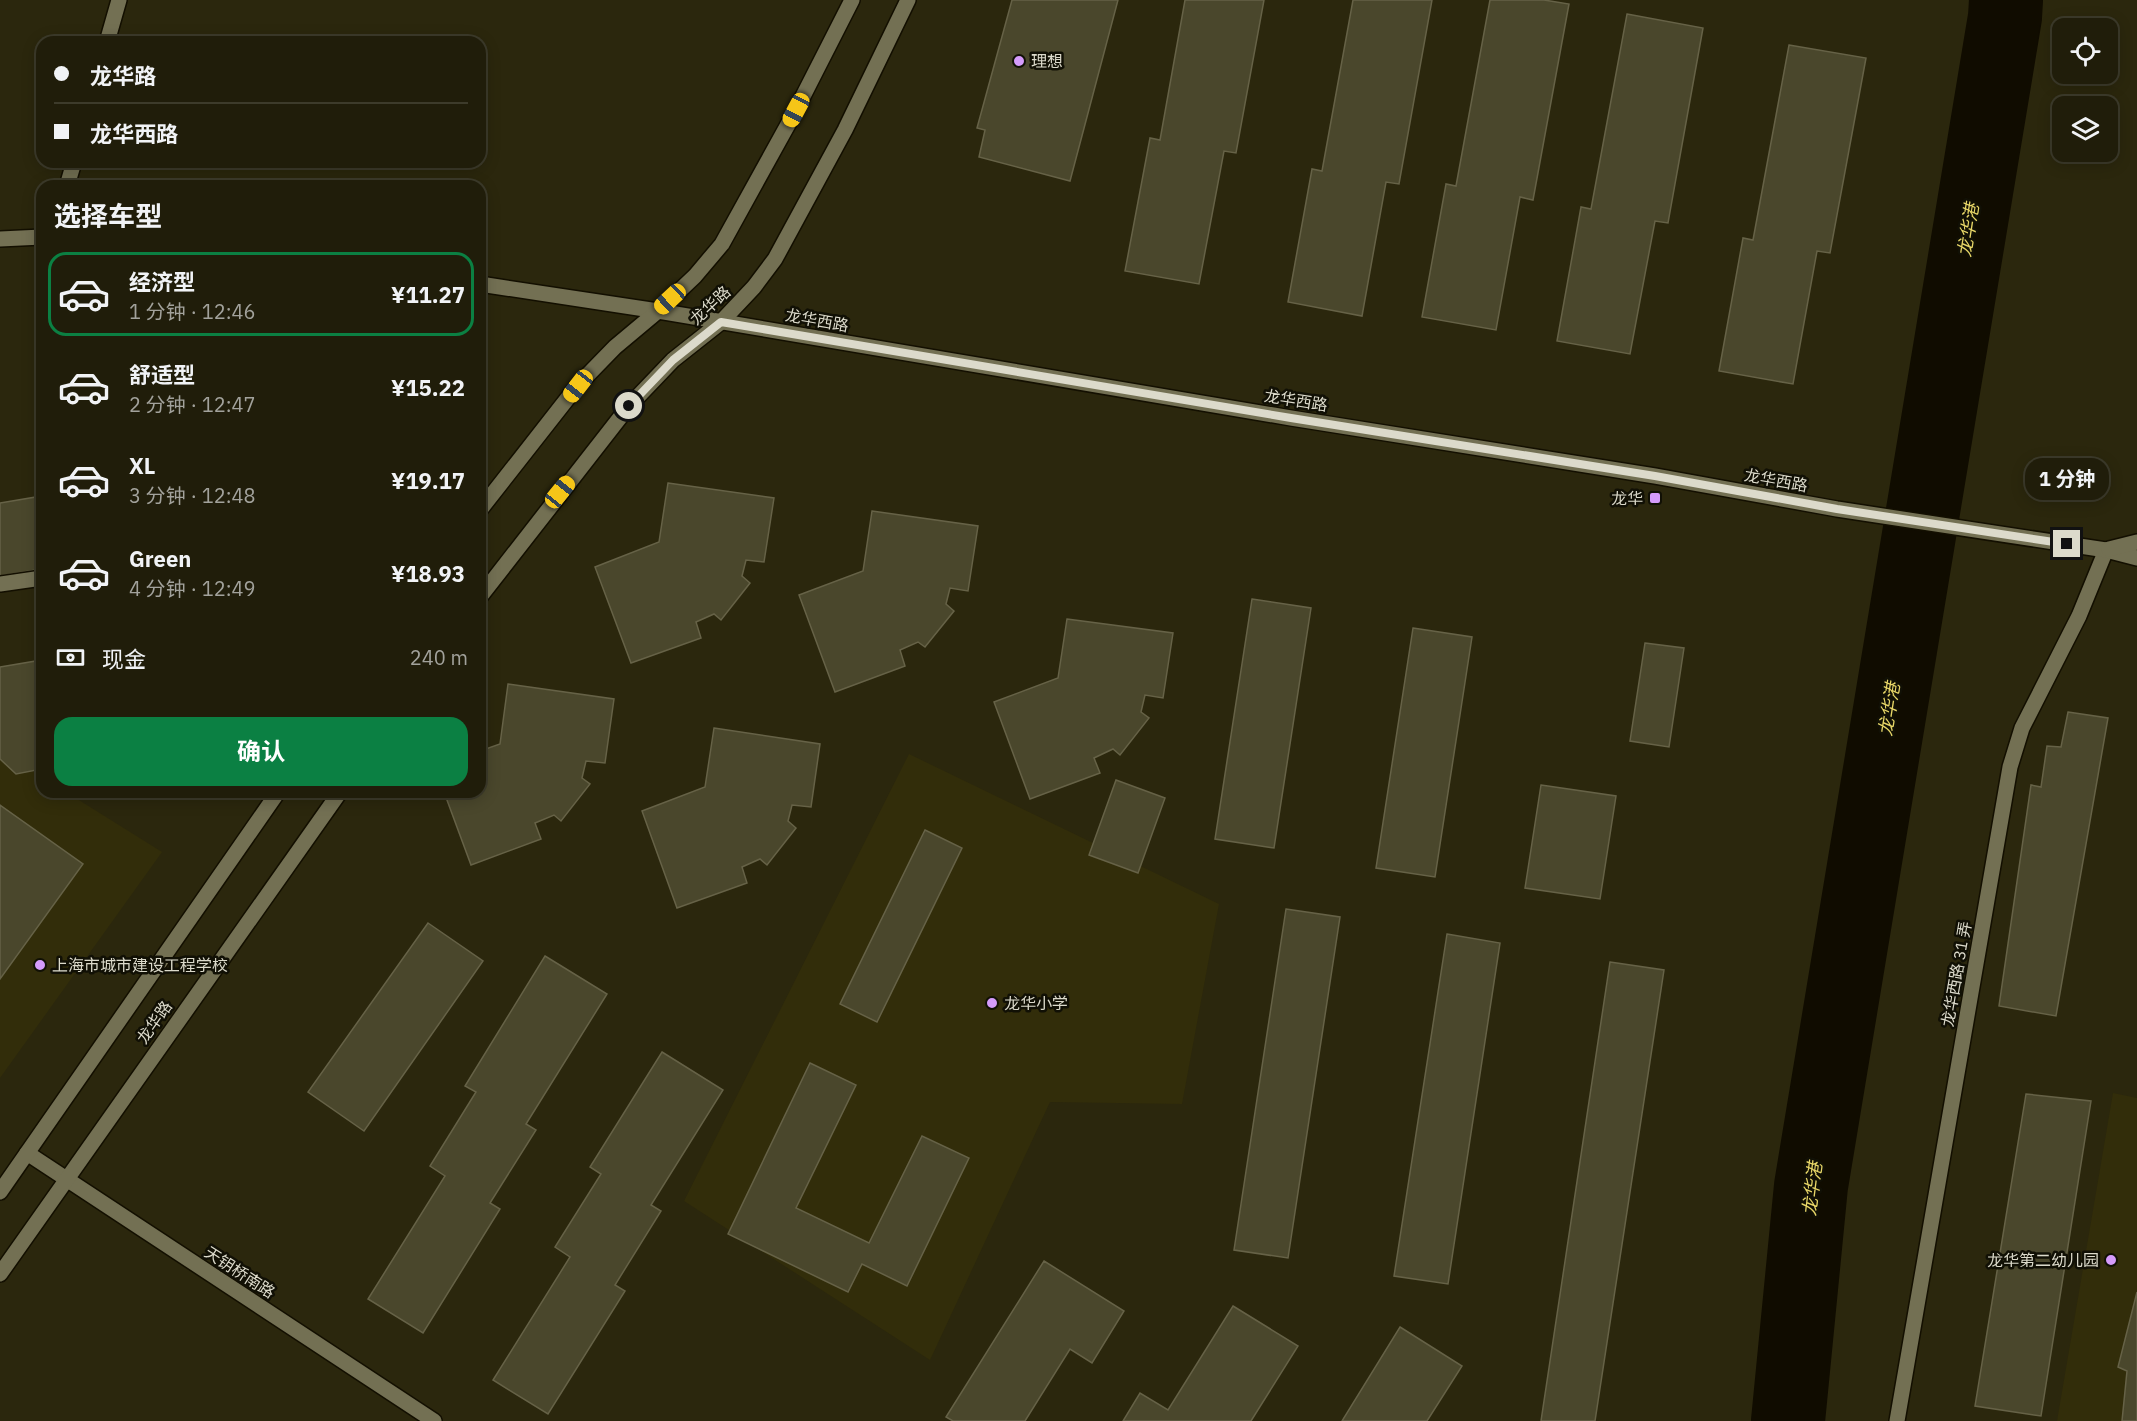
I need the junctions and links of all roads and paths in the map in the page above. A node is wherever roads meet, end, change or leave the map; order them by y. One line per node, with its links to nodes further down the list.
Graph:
1 (119, 0): 4 (street)
2 (852, 0): 8 (street, 龙华路)
3 (908, 0): 9 (street, 龙华路)
4 (109, 36)
5 (36, 237): 6 (street)
6 (0, 239)
7 (486, 285): 8 (street, 龙华西路)
8 (658, 311): 9 (street, 龙华西路); 10 (street, 龙华路)
9 (721, 322): 12 (street, 龙华西路); 16 (street, 龙华路)
10 (486, 502)
11 (2137, 542): 12 (street, 龙华西路)
12 (2106, 550): 13 (street, 龙华西路); 24 (street, 龙华西路 31 弄)
13 (2137, 558)
14 (36, 579): 15 (street)
15 (0, 584)
16 (486, 589)
17 (274, 798): 19 (street, 龙华路)
18 (335, 798): 20 (street, 龙华路)
19 (27, 1154): 20 (street, 天钥桥南路); 21 (street, 龙华路)
20 (65, 1179): 22 (street, 龙华路); 23 (street, 天钥桥南路)
21 (0, 1192)
22 (0, 1274)
23 (434, 1421)
24 (1897, 1421)

